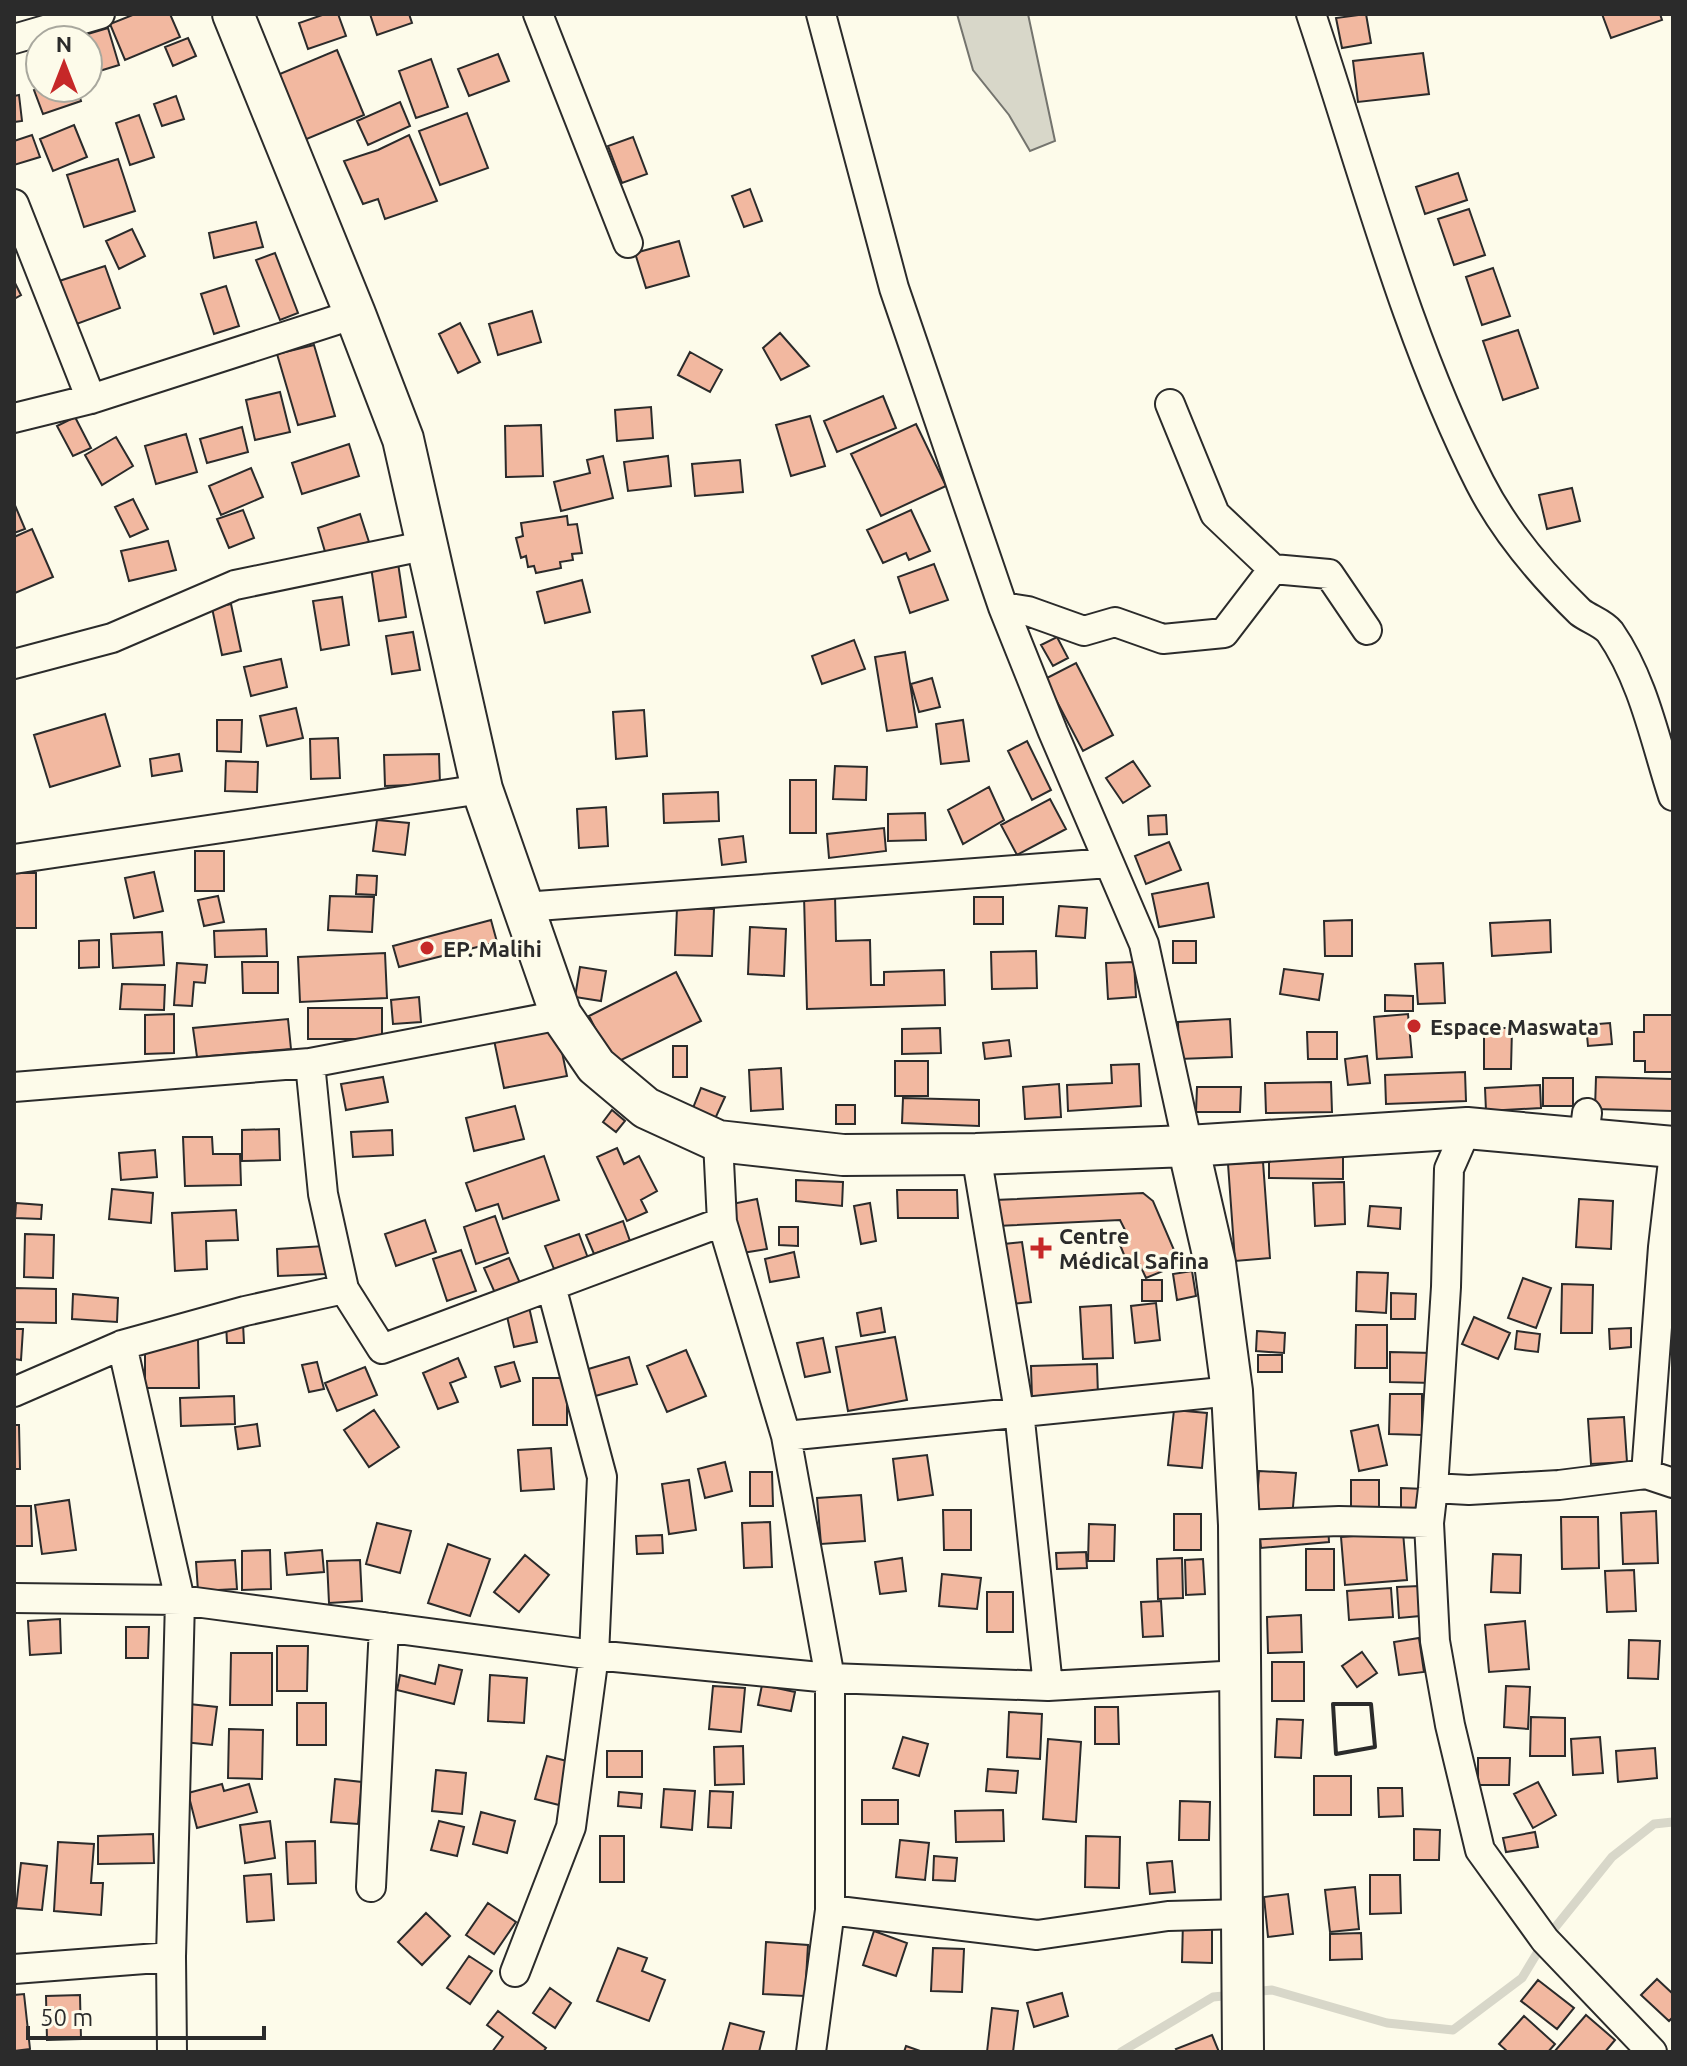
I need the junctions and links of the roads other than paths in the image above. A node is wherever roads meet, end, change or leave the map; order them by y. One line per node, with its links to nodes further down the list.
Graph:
1 (100, 14): 6 (street)
2 (233, 14): 9 (street)
3 (538, 14): 8 (street)
4 (821, 14): 15 (street)
5 (1311, 14): 19 (street)
6 (14, 39)
7 (14, 204): 10 (street)
8 (628, 243)
9 (355, 314): 10 (street); 13 (street)
10 (91, 399): 12 (street)
11 (1170, 404): 14 (street)
12 (14, 418)
13 (428, 545): 17 (street); 18 (street)
14 (1273, 569): 15 (street); 16 (street)
15 (1003, 607): 21 (street)
16 (1367, 630)
17 (14, 664)
18 (482, 789): 20 (street); 22 (street)
19 (1673, 796)
20 (14, 859)
21 (1109, 863): 22 (street); 28 (street)
22 (524, 907): 23 (street)
23 (561, 1015): 24 (street); 27 (street)
24 (310, 1063): 25 (street); 34 (street)
25 (14, 1087)
26 (1467, 1128): 28 (street); 29 (street); 42 (street)
27 (718, 1141): 30 (street); 32 (street)
28 (1188, 1146): 30 (street); 36 (street)
29 (1673, 1147)
30 (976, 1154): 38 (street)
31 (1673, 1161): 40 (street)
32 (722, 1222): 33 (street); 39 (street)
33 (551, 1286): 34 (street); 48 (street)
34 (344, 1289): 35 (street)
35 (122, 1345): 37 (street); 46 (street)
36 (1232, 1391): 38 (street); 44 (street)
37 (14, 1392)
38 (1019, 1411): 39 (street); 51 (street)
39 (786, 1436): 50 (street)
40 (1646, 1474): 41 (street); 42 (street)
41 (1673, 1483)
42 (1433, 1488): 43 (street)
43 (1429, 1523): 44 (street); 61 (street)
44 (1239, 1525): 49 (street)
45 (14, 1598): 46 (street)
46 (180, 1600): 47 (street); 55 (street)
47 (384, 1627): 48 (street); 52 (street)
48 (594, 1655): 50 (street); 57 (street)
49 (1240, 1675): 51 (street); 54 (street)
50 (830, 1678): 51 (street); 53 (street)
51 (1048, 1686)
52 (371, 1887)
53 (830, 1910): 54 (street); 59 (street)
54 (1243, 1914): 60 (street)
55 (171, 1957): 56 (street); 58 (street)
56 (14, 1969)
57 (515, 1972)
58 (172, 2052)
59 (811, 2052)
60 (1243, 2052)
61 (1652, 2052)

